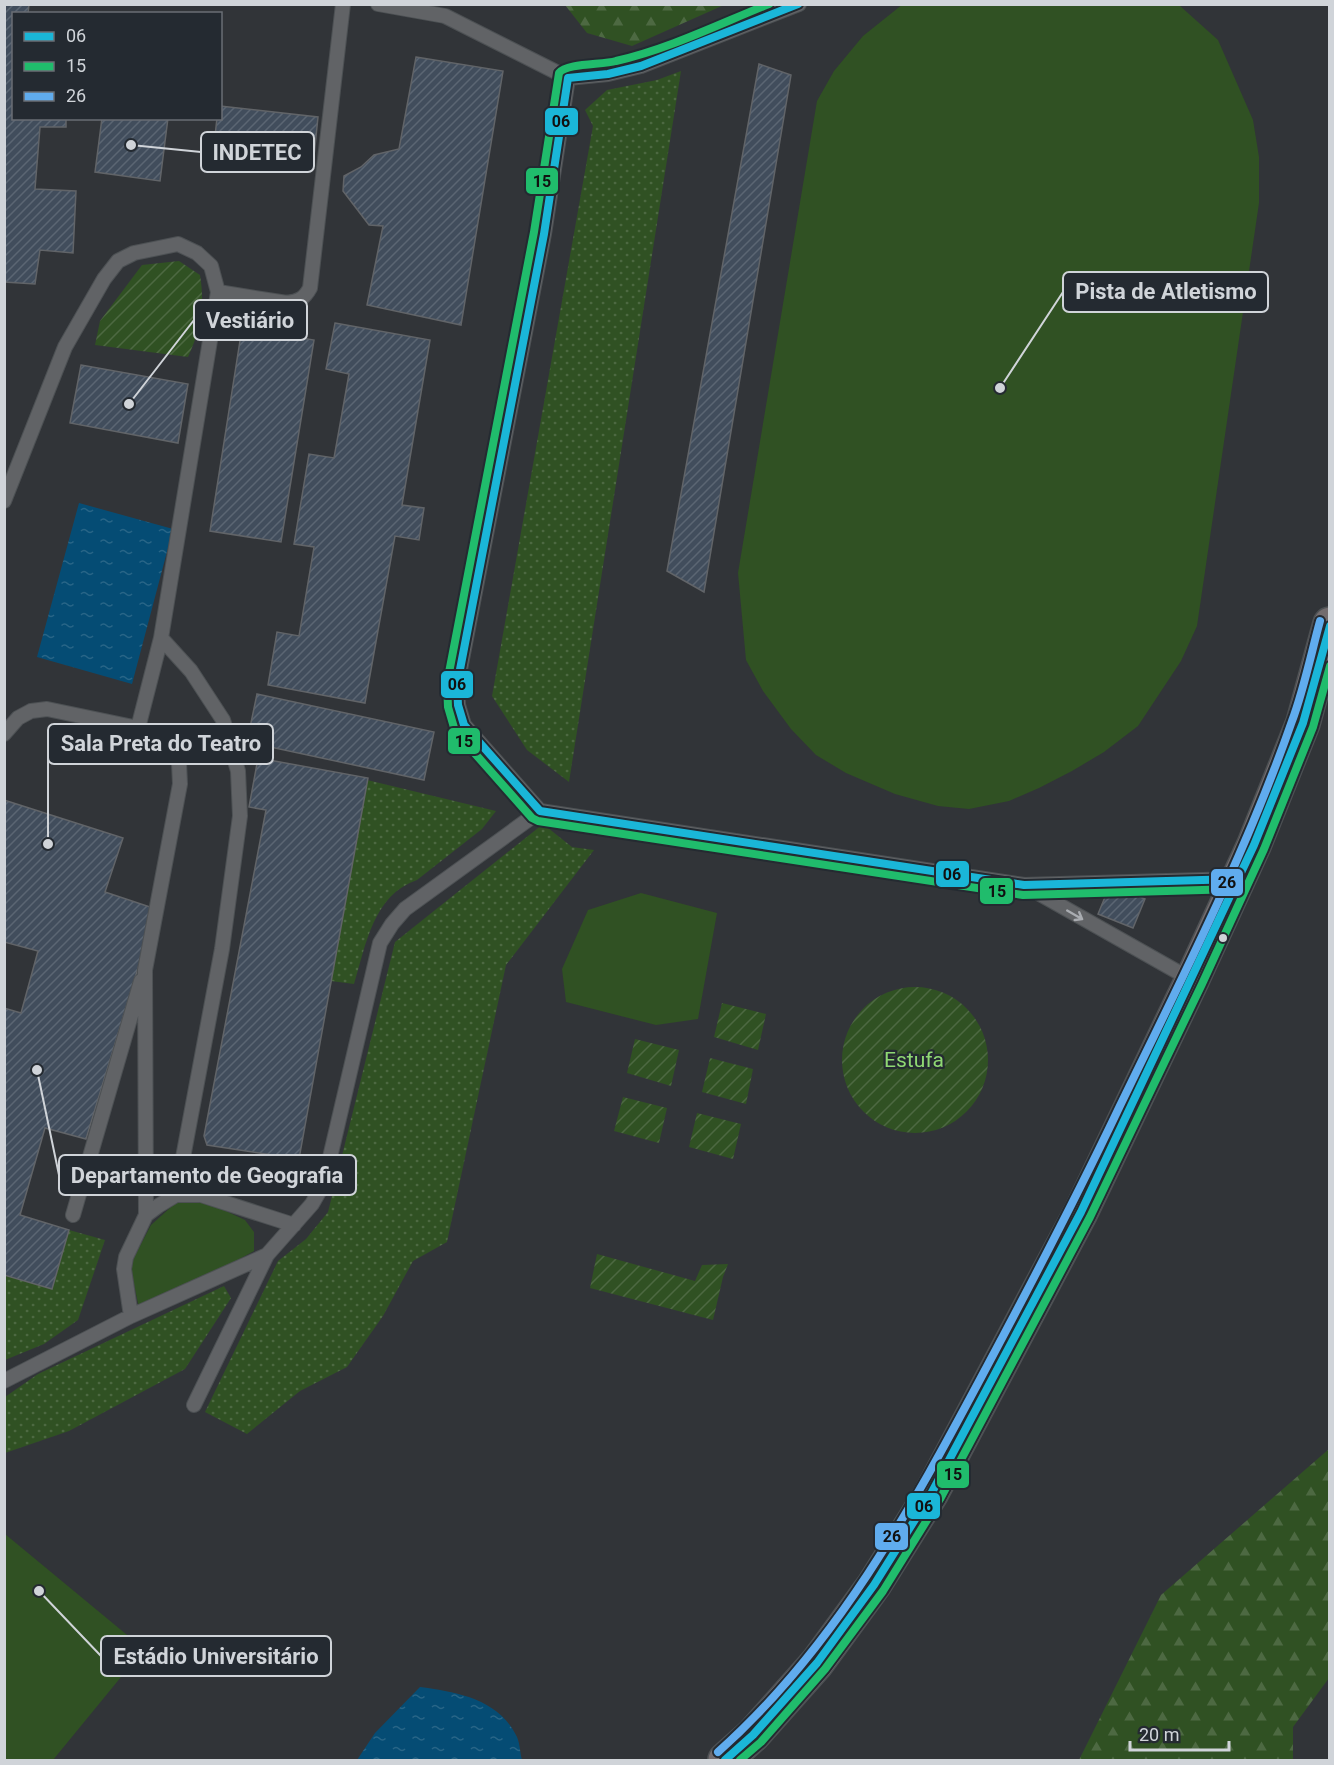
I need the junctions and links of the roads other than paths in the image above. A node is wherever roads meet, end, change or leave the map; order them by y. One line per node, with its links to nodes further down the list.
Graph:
1 (343, 4): 5 (lane)
2 (378, 4): 4 (lane)
3 (799, 4): 4 (lane)
4 (568, 78): 11 (lane)
5 (218, 292): 6 (lane); 8 (lane)
6 (4, 501)
7 (1329, 624): 12 (highway)
8 (160, 638): 9 (lane); 16 (lane)
9 (138, 728): 10 (lane); 14 (lane)
10 (4, 734)
11 (540, 811): 13 (lane); 19 (lane)
12 (1238, 879): 13 (lane); 15 (highway)
13 (1024, 885): 15 (lane, one-way to 15)
14 (145, 970): 17 (lane); 18 (lane)
15 (1192, 980): 24 (highway)
16 (176, 1195): 18 (lane); 19 (lane)
17 (73, 1215)
18 (146, 1215): 21 (lane)
19 (294, 1225): 20 (lane)
20 (267, 1255): 21 (lane); 23 (lane)
21 (131, 1316): 22 (lane)
22 (4, 1381)
23 (194, 1405)
24 (725, 1761)

